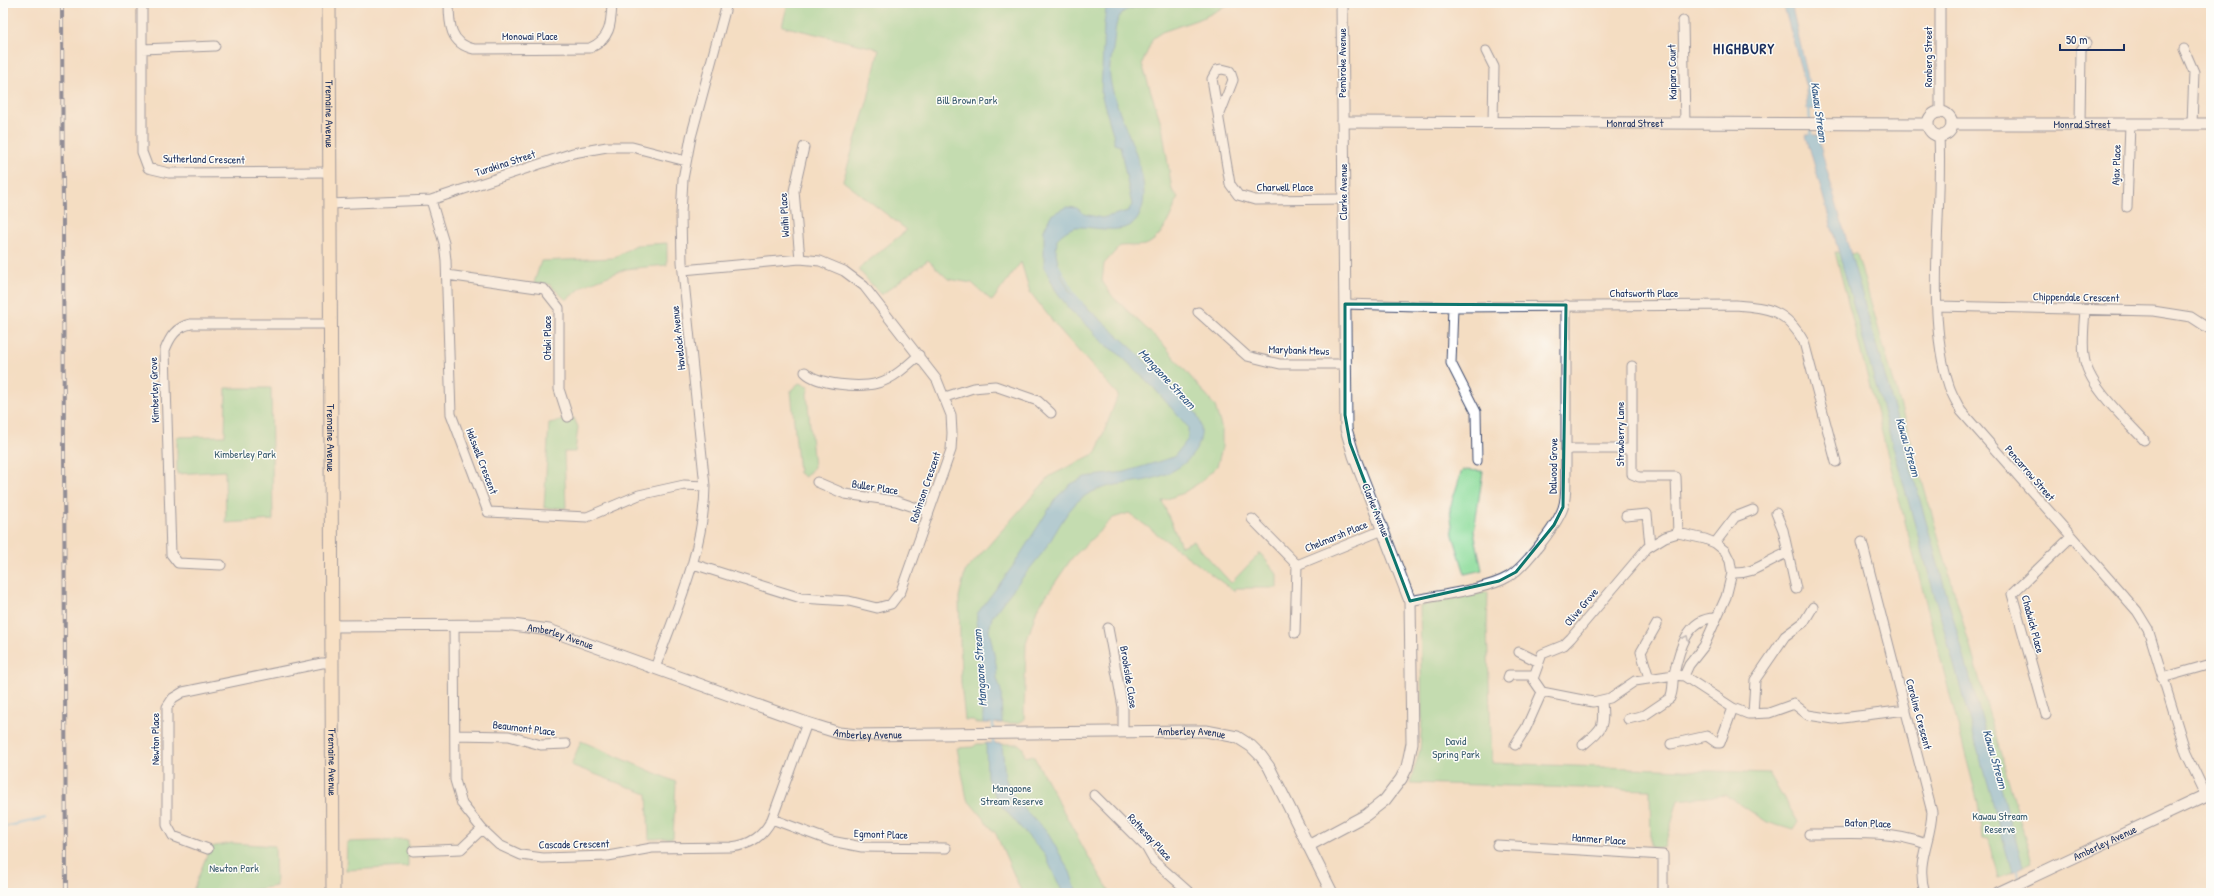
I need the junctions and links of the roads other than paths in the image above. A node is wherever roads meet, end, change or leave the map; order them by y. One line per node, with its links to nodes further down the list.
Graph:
1 (142, 3): 11 (street, Sutherland Crescent)
2 (328, 3): 28 (main road, Tremaine Avenue)
3 (449, 3): 4 (street, Monowai Place)
4 (612, 3)
5 (727, 3): 27 (street, Havelock Avenue)
6 (1342, 3): 16 (street, Pembroke Avenue)
7 (1940, 3): 14 (street, Ronberg Street)
8 (1683, 21): 18 (street, Kaipara Court)
9 (2086, 43): 21 (street)
10 (215, 46): 11 (street)
11 (142, 49): 28 (street, Sutherland Crescent)
12 (2184, 50): 23 (street)
13 (1486, 51): 17 (street)
14 (1940, 111): 19 (street); 20 (street)
15 (1219, 116): 29 (street, Charwell Place)
16 (1343, 122): 17 (street, Monrad Street); 29 (street, Clarke Avenue)
17 (1493, 122): 18 (street, Monrad Street)
18 (1685, 123): 19 (street, Monrad Street)
19 (1927, 124): 25 (street)
20 (1952, 124): 21 (street, Monrad Street); 25 (street)
21 (2080, 124): 22 (street, Monrad Street)
22 (2130, 124): 23 (street, Monrad Street); 32 (street, Ajax Place)
23 (2192, 124): 24 (street, Monrad Street)
24 (2211, 124)
25 (1939, 136): 38 (street, Pencarrow Street)
26 (804, 147): 33 (street, Waihi Place)
27 (686, 161): 30 (street, Turakina Street); 34 (street, Havelock Avenue)
28 (330, 172): 31 (main road, Tremaine Avenue)
29 (1343, 199): 36 (street, Clarke Avenue)
30 (431, 200): 31 (street, Turakina Street); 35 (street, Halswell Crescent)
31 (329, 204): 42 (main road, Tremaine Avenue)
32 (2126, 207)
33 (800, 259): 34 (street, Robinson Crescent); 44 (street, Robinson Crescent)
34 (683, 270): 57 (street, Havelock Avenue)
35 (447, 276): 50 (street, Otaki Place); 57 (street, Halswell Crescent)
36 (1345, 304): 39 (street, Chatsworth Place); 45 (street, Clarke Avenue)
37 (1566, 305): 39 (street, Chatsworth Place); 52 (street, Dalwood Grove); 55 (street, Chatsworth Place)
38 (1937, 306): 40 (street, Chippendale Crescent); 65 (street, Pencarrow Street)
39 (1453, 307): 54 (street)
40 (2085, 310): 43 (street, Chippendale Crescent); 51 (street)
41 (1198, 312): 45 (street, Marybank Mews)
42 (330, 324): 71 (street, Kimberley Grove); 80 (main road, Tremaine Avenue)
43 (2211, 330)
44 (919, 355): 47 (street); 48 (street, Robinson Crescent)
45 (1345, 364): 63 (street, Clarke Avenue)
46 (1632, 366): 53 (street, Strawberry Lane)
47 (805, 372)
48 (945, 397): 49 (street); 59 (street, Robinson Crescent)
49 (1051, 413)
50 (568, 417)
51 (2144, 440)
52 (1566, 449): 53 (street); 75 (street, Dalwood Grove)
53 (1632, 449): 64 (street, Strawberry Lane)
54 (1477, 461)
55 (1836, 462)
56 (817, 482): 59 (street, Buller Place)
57 (705, 486): 70 (street, Havelock Avenue)
58 (1753, 510): 67 (street)
59 (929, 512): 70 (street, Robinson Crescent)
60 (1776, 513): 69 (street)
61 (1626, 516): 68 (street)
62 (1252, 519): 72 (street, Chelmarsh Place)
63 (1383, 530): 72 (street, Chelmarsh Place); 75 (street, Clarke Avenue)
64 (1678, 533): 67 (street); 68 (street, Olive Grove)
65 (2070, 538): 93 (street, Pencarrow Street); 99 (street, Chadwick Place)
66 (1862, 542): 97 (street, Caroline Crescent)
67 (1715, 543): 73 (street)
68 (1650, 546): 84 (street, Olive Grove)
69 (1788, 553): 73 (street); 74 (street)
70 (693, 564): 87 (street, Havelock Avenue)
71 (221, 565)
72 (1297, 565): 82 (street, Chelmarsh Place)
73 (1732, 573): 77 (street)
74 (1796, 589)
75 (1410, 601): 115 (street, Clarke Avenue)
76 (1813, 607): 98 (street)
77 (1715, 618): 89 (street, one-way to 77); 90 (street)
78 (1657, 624): 92 (street)
79 (454, 625): 80 (street, Amberley Avenue); 87 (street, Amberley Avenue); 103 (street, Cascade Crescent)
80 (332, 626): 85 (main road, Tremaine Avenue)
81 (1108, 628): 102 (street, Brookside Close)
82 (1295, 633)
83 (1519, 652): 84 (street)
84 (1539, 662): 88 (street, Olive Grove)
85 (332, 663): 117 (street, Newton Place); 120 (main road, Tremaine Avenue)
86 (2211, 664): 93 (street)
87 (655, 668): 101 (street, Amberley Avenue)
88 (1534, 675): 91 (street); 94 (street)
89 (1674, 675): 90 (street); 92 (street); 100 (street)
90 (1684, 676): 96 (street)
91 (1508, 678)
92 (1649, 678): 95 (street)
93 (2162, 678): 108 (street, Pencarrow Street)
94 (1542, 692): 95 (street); 106 (street)
95 (1602, 700): 107 (street)
96 (1733, 708): 98 (street); 105 (street)
97 (1906, 710): 98 (street); 113 (street, Caroline Crescent)
98 (1753, 714)
99 (2046, 715)
100 (1628, 719)
101 (806, 723): 102 (street, Amberley Avenue); 110 (street, Cascade Crescent)
102 (1123, 731): 115 (street, Amberley Avenue)
103 (455, 735): 104 (street, Beaumont Place); 111 (street, Cascade Crescent)
104 (566, 744)
105 (1671, 744)
106 (1514, 745)
107 (1583, 745)
108 (2208, 794): 119 (street, Amberley Avenue)
109 (1094, 795): 121 (street, Rothesay Place)
110 (772, 819): 111 (street, Cascade Crescent); 116 (street, Egmont Place)
111 (482, 829): 118 (street)
112 (1809, 834): 113 (street, Baton Place)
113 (1926, 844): 124 (street, Caroline Crescent)
114 (1497, 845): 123 (street, Hanmer Place)
115 (1308, 846): 122 (street, Amberley Avenue)
116 (946, 848)
117 (208, 849)
118 (413, 851)
119 (2002, 892)
120 (333, 893)
121 (1190, 893)
122 (1332, 893)
123 (1663, 893)
124 (1925, 893)

